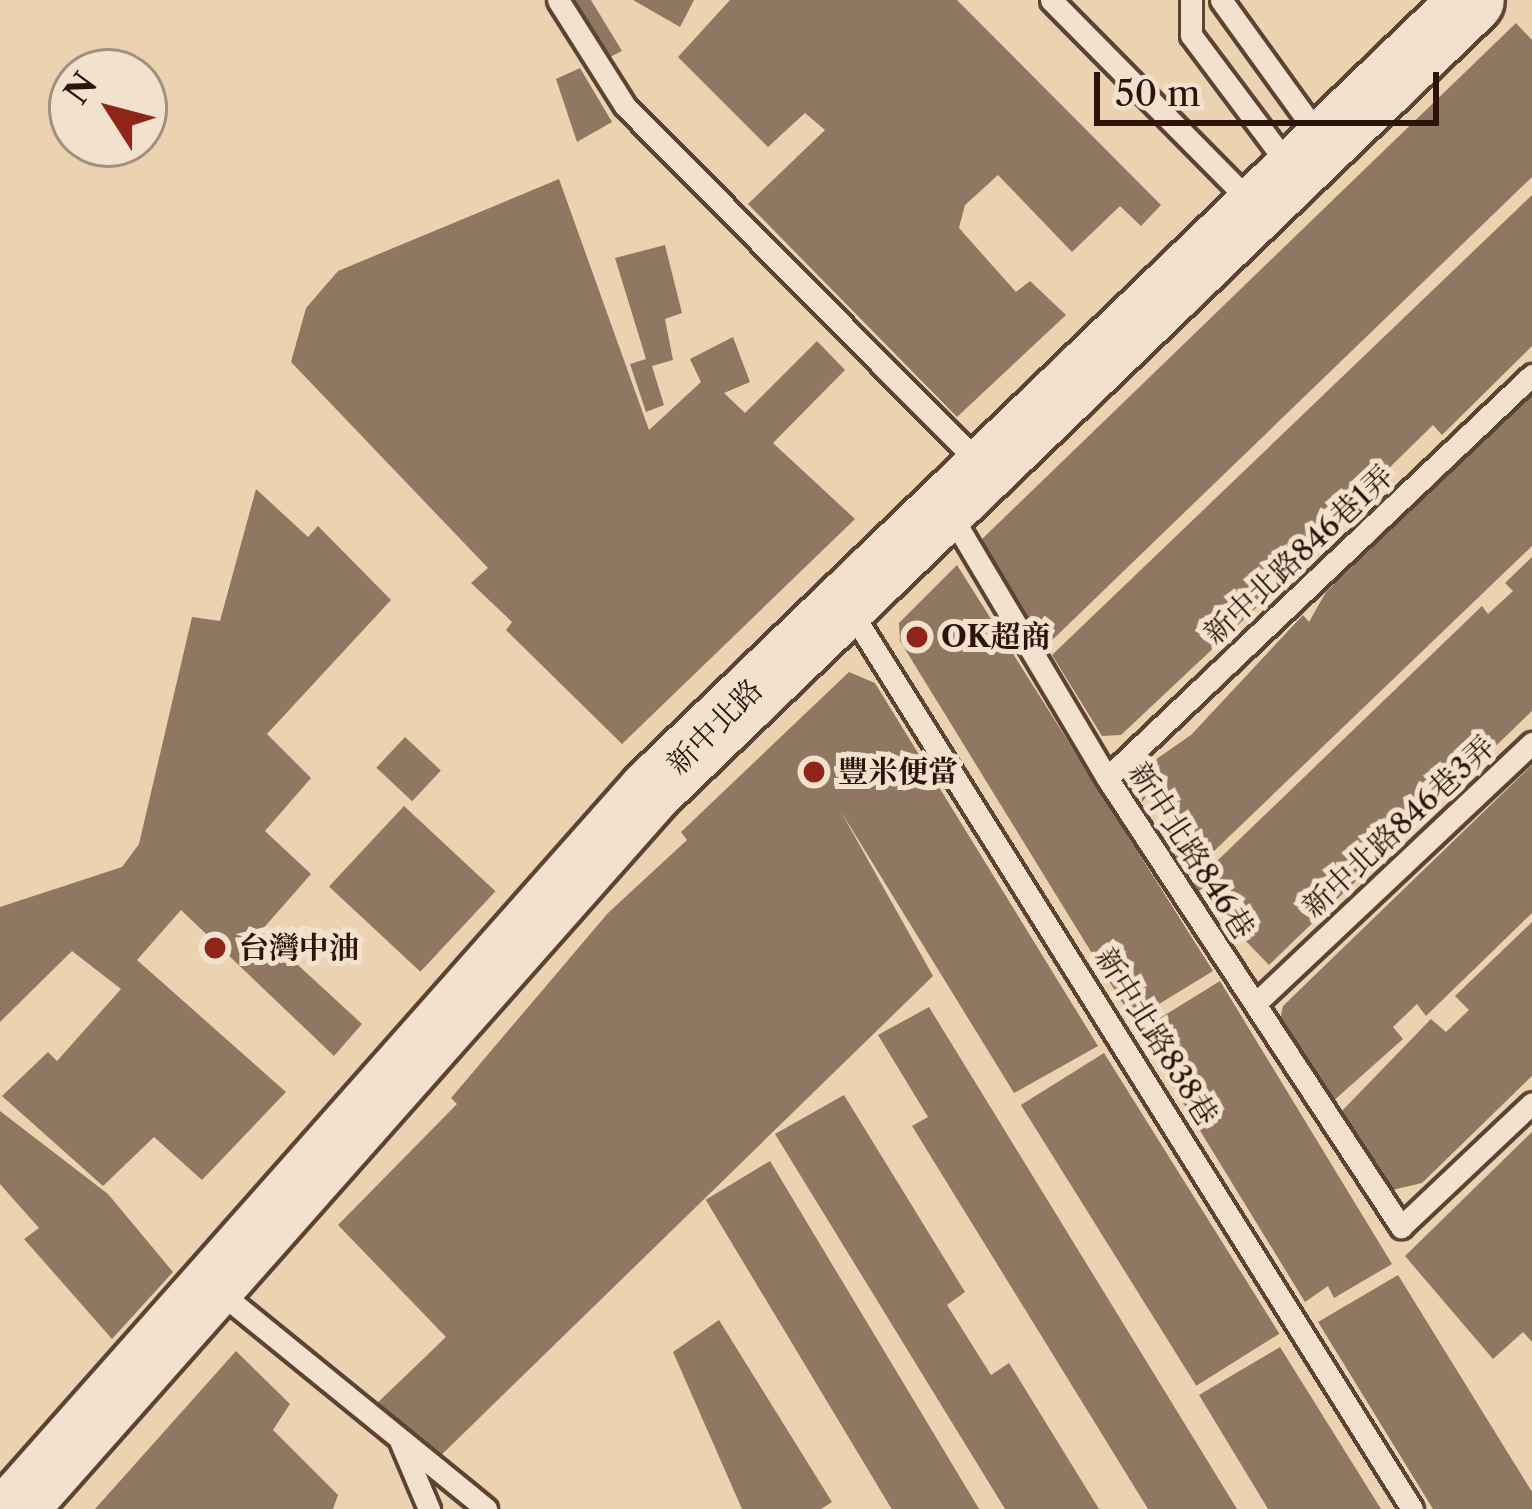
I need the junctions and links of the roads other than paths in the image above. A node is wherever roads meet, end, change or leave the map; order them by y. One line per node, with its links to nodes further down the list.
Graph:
1 (558, 0): 8 (lane, 新中北路846巷)
2 (1051, 0): 6 (lane)
3 (1191, 0): 6 (lane)
4 (1221, 0): 6 (lane)
5 (1472, 0): 6 (street, 新中北路)
6 (1291, 173): 8 (street, 新中北路)
7 (1532, 375): 11 (lane, 新中北路846巷1弄)
8 (962, 484): 9 (street, 新中北路); 11 (lane, 新中北路846巷)
9 (844, 599): 14 (street, 新中北路); 19 (lane, 新中北路838巷)
10 (1532, 743): 12 (lane, 新中北路846巷3弄)
11 (1107, 778): 12 (lane, 新中北路846巷)
12 (1256, 1004): 13 (lane, 新中北路846巷)
13 (1532, 1103)
14 (210, 1285): 15 (lane); 16 (street, 新中北路)
15 (400, 1440): 17 (lane); 18 (lane)
16 (14, 1509)
17 (429, 1509)
18 (486, 1509)
19 (1412, 1509)

